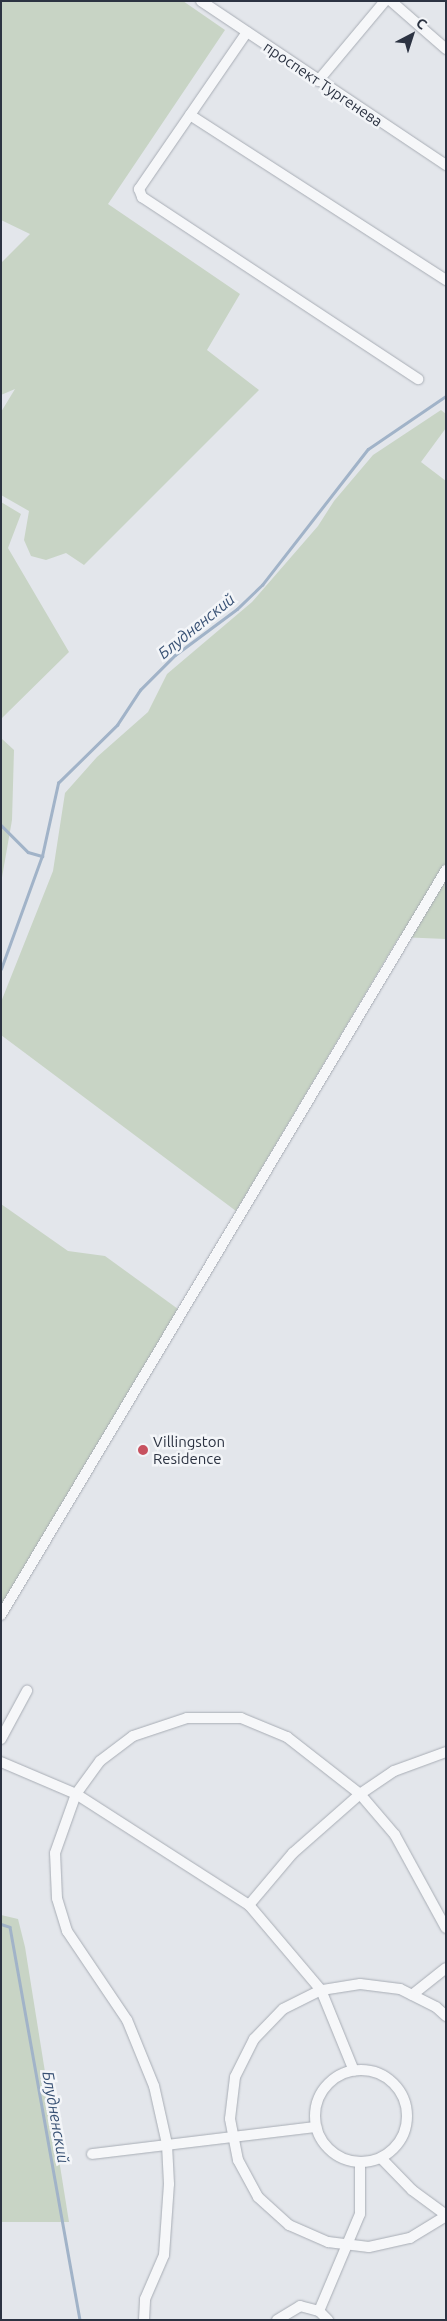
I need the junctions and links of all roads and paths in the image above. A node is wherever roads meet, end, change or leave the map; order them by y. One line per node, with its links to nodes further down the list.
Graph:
1 (201, 1): 4 (street, проспект Тургенева)
2 (385, 1): 6 (street)
3 (391, 1): 5 (street)
4 (246, 32): 6 (street, проспект Тургенева); 7 (street)
5 (446, 49)
6 (318, 81): 8 (street, проспект Тургенева)
7 (190, 115): 9 (street); 10 (street)
8 (446, 165)
9 (446, 280)
10 (418, 379)
11 (446, 870): 12 (street)
12 (1, 1615)
13 (27, 1691): 14 (street)
14 (1, 1739)
15 (446, 1752): 18 (street)
16 (1, 1762): 17 (street)
17 (76, 1794): 18 (street); 19 (street); 28 (street)
18 (360, 1794): 19 (street); 20 (street)
19 (249, 1905): 22 (street)
20 (446, 1928)
21 (446, 1968): 23 (street)
22 (321, 1990): 23 (street); 25 (street); 27 (street)
23 (412, 1995): 24 (street)
24 (446, 2016)
25 (354, 2071): 26 (street); 30 (street)
26 (316, 2127): 27 (street); 31 (street)
27 (233, 2135): 28 (street); 33 (street)
28 (166, 2144): 29 (street); 35 (street)
29 (92, 2154)
30 (381, 2158): 31 (street); 32 (street)
31 (360, 2163): 33 (street)
32 (446, 2216): 33 (street)
33 (349, 2245): 34 (street)
34 (319, 2311): 36 (street); 37 (street)
35 (144, 2320)
36 (277, 2320)
37 (328, 2320)

